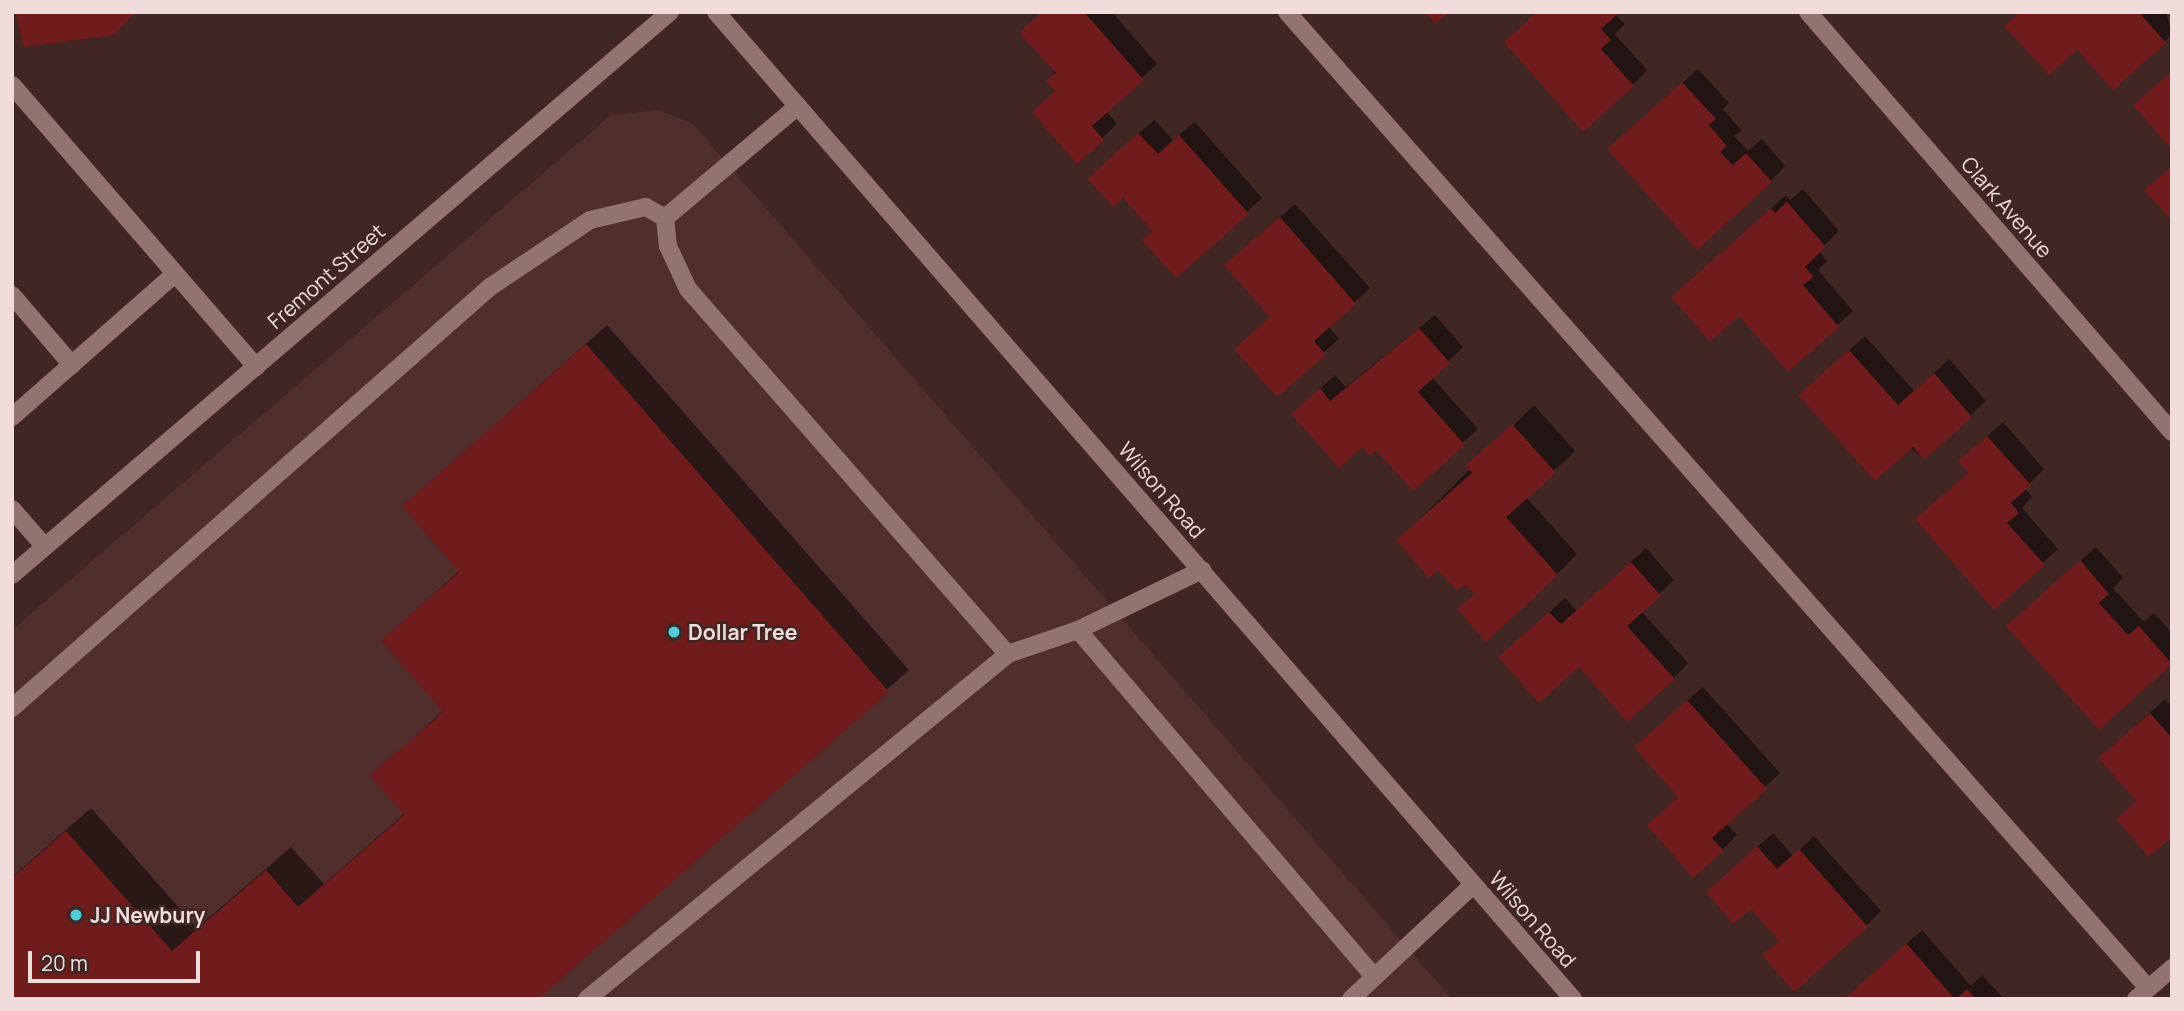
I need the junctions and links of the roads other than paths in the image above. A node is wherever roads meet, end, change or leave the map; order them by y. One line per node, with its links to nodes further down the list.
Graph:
1 (670, 12): 11 (street, Fremont Street)
2 (716, 12): 6 (street, Wilson Road)
3 (1287, 12): 24 (street)
4 (1808, 12): 13 (street, Clark Avenue)
5 (12, 85): 8 (street)
6 (797, 106): 7 (street); 16 (street, Wilson Road)
7 (665, 218): 19 (street); 20 (street)
8 (175, 274): 10 (street); 11 (street)
9 (12, 295): 10 (street)
10 (72, 365): 12 (street)
11 (256, 367): 15 (street, Fremont Street)
12 (12, 417)
13 (2172, 432)
14 (12, 509): 15 (street)
15 (45, 547): 17 (street, Fremont Street)
16 (1202, 570): 18 (street); 21 (street, Wilson Road)
17 (12, 575)
18 (1078, 630): 19 (street); 23 (street)
19 (1008, 654): 25 (street)
20 (12, 708)
21 (1474, 885): 23 (street); 27 (street, Wilson Road)
22 (2172, 968): 24 (street)
23 (1374, 978): 26 (street)
24 (2142, 993)
25 (587, 999)
26 (1351, 999)
27 (1573, 999)

